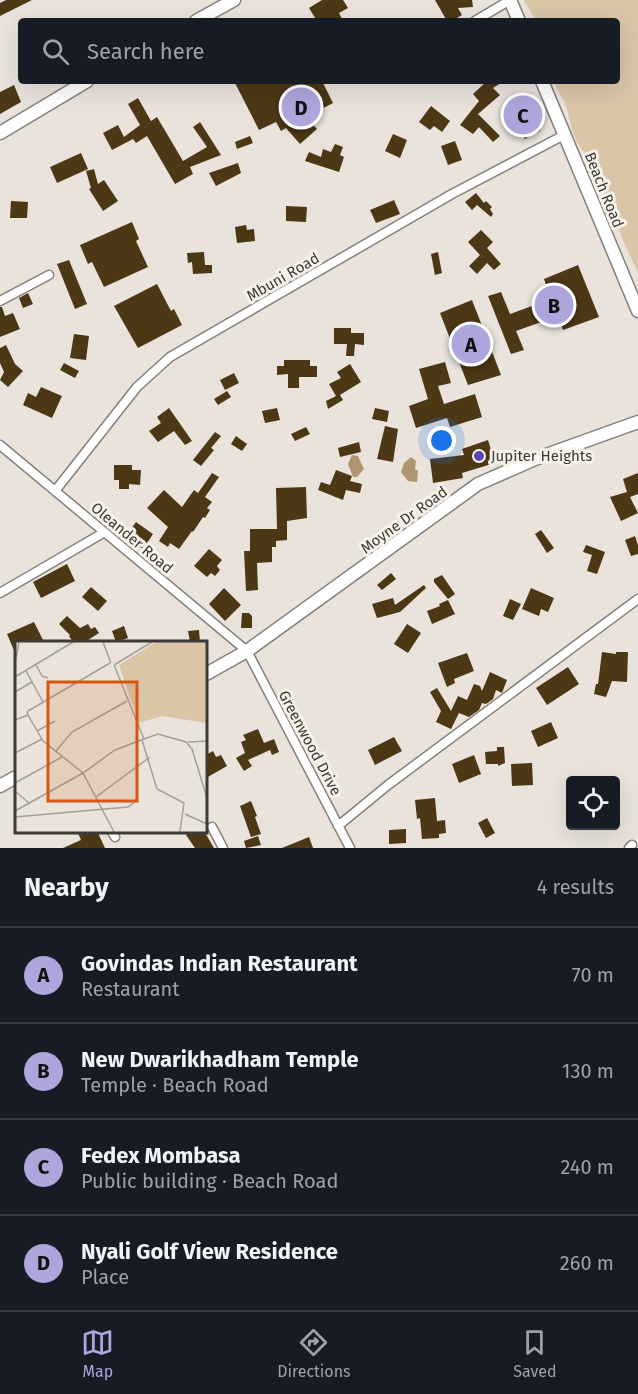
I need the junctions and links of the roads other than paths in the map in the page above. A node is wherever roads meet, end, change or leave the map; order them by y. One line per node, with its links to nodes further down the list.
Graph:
1 (234, 0): 3 (main road)
2 (510, 0): 4 (street); 5 (main road)
3 (201, 18)
4 (480, 18)
5 (518, 18)
6 (82, 84): 8 (main road)
7 (543, 84): 9 (main road, Beach Road)
8 (0, 133)
9 (566, 134): 12 (main road, Beach Road); 15 (street, Mbuni Road)
10 (49, 275): 11 (street)
11 (0, 301)
12 (638, 311)
13 (638, 422): 19 (main road, Moyne Dr Road)
14 (0, 445): 15 (street, Oleander Road)
15 (55, 491): 16 (street, Oleander Road)
16 (103, 533): 17 (street); 19 (street, Oleander Road)
17 (0, 593)
18 (638, 599): 24 (street)
19 (247, 651): 20 (main road, Moyne Dr Road); 24 (street, Greenwood Drive)
20 (207, 673)
21 (15, 778): 22 (main road)
22 (0, 786)
23 (212, 826): 25 (street)
24 (338, 826): 26 (street, Greenwood Drive)
25 (224, 848)
26 (350, 848)

